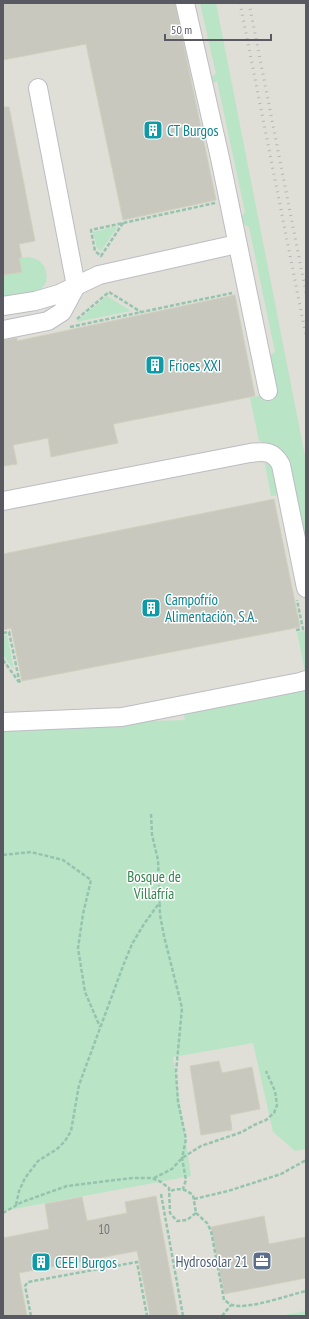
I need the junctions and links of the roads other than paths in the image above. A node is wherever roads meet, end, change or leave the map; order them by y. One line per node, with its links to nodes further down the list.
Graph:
1 (185, 3): 3 (street)
2 (38, 88): 4 (street)
3 (237, 244): 4 (street); 7 (street)
4 (76, 286): 5 (street); 6 (street)
5 (3, 306)
6 (3, 330)
7 (268, 391)
8 (3, 501): 9 (street)
9 (306, 588)
10 (306, 680): 11 (street)
11 (3, 722)

